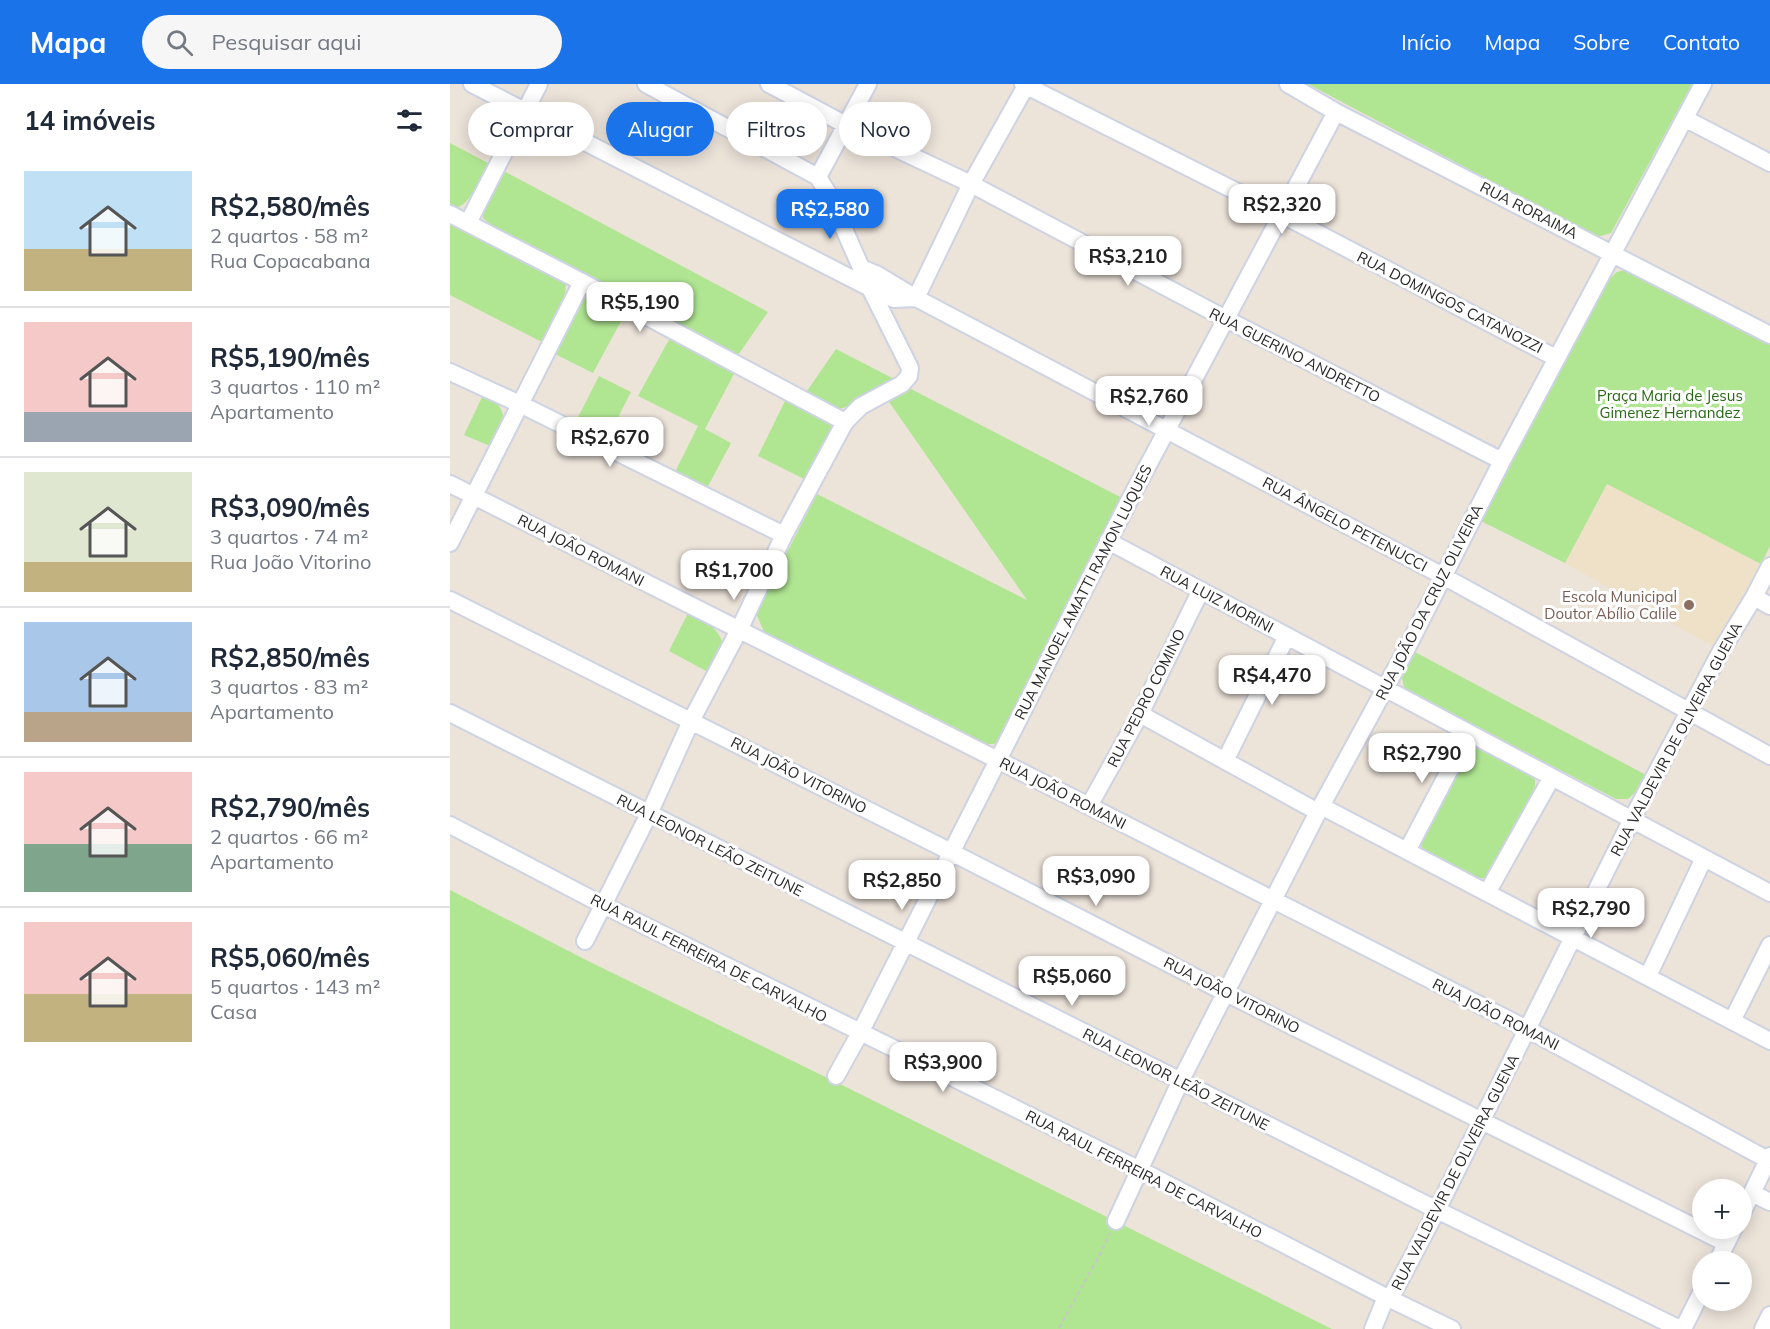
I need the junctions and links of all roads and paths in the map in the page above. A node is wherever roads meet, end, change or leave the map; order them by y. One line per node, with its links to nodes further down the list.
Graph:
1 (472, 84): 9 (street, RUA ÂNGELO PETENUCCI)
2 (539, 84): 10 (street)
3 (646, 84): 20 (street)
4 (769, 84): 14 (street, RUA GUERINO ANDRETTO)
5 (868, 84): 11 (street)
6 (1025, 84): 21 (street); 23 (street, RUA DOMINGOS CATANOZZI)
7 (1288, 84): 12 (street, RUA RORAIMA)
8 (1704, 84): 13 (street, RUA JOÃO DA CRUZ OLIVEIRA)
9 (507, 102)
10 (529, 102)
11 (858, 102)
12 (1336, 112): 23 (street, RUA MANOEL AMATTI RAMON LUQUES); 25 (street, RUA RORAIMA)
13 (1686, 119): 19 (street); 25 (street, RUA JOÃO DA CRUZ OLIVEIRA)
14 (839, 121)
15 (839, 138): 20 (street)
16 (594, 147): 28 (street, RUA ÂNGELO PETENUCCI)
17 (502, 156): 24 (street)
18 (912, 156): 21 (street, RUA GUERINO ANDRETTO)
19 (1770, 163)
20 (818, 177): 26 (street)
21 (971, 184): 29 (street); 30 (street, RUA GUERINO ANDRETTO)
22 (450, 214): 24 (street)
23 (1281, 214): 30 (street, RUA MANOEL AMATTI RAMON LUQUES); 32 (street, RUA DOMINGOS CATANOZZI)
24 (468, 223): 27 (street)
25 (1612, 253): 31 (street, RUA RORAIMA); 32 (street, RUA JOÃO DA CRUZ OLIVEIRA)
26 (861, 268): 28 (street); 29 (street, RUA ÂNGELO PETENUCCI)
27 (582, 282): 34 (street); 35 (street)
28 (870, 288): 29 (street, RUA ÂNGELO PETENUCCI); 35 (street)
29 (916, 298): 36 (street, RUA ÂNGELO PETENUCCI)
30 (1226, 319): 36 (street, RUA MANOEL AMATTI RAMON LUQUES); 37 (street, RUA GUERINO ANDRETTO)
31 (1770, 335)
32 (1556, 358): 37 (street, RUA JOÃO DA CRUZ OLIVEIRA)
33 (450, 372): 34 (street)
34 (520, 404): 39 (street); 40 (street)
35 (845, 422): 40 (street)
36 (1167, 430): 41 (street, RUA MANOEL AMATTI RAMON LUQUES); 44 (street, RUA ÂNGELO PETENUCCI)
37 (1502, 461): 44 (street, RUA JOÃO DA CRUZ OLIVEIRA)
38 (450, 484): 39 (street, RUA JOÃO ROMANI)
39 (473, 496): 42 (street); 49 (street, RUA JOÃO ROMANI)
40 (784, 535): 49 (street)
41 (1108, 541): 45 (street, RUA LUIZ MORINI); 58 (street, RUA MANOEL AMATTI RAMON LUQUES)
42 (450, 543)
43 (1770, 566): 46 (street, RUA VALDEVIR DE OLIVEIRA GUENA)
44 (1443, 576): 51 (street, RUA JOÃO DA CRUZ OLIVEIRA); 52 (street, RUA ÂNGELO PETENUCCI)
45 (1201, 590): 50 (street, RUA LUIZ MORINI); 54 (street, RUA PEDRO COMINO)
46 (1754, 597): 48 (street); 52 (street, RUA VALDEVIR DE OLIVEIRA GUENA)
47 (450, 600): 55 (street, RUA JOÃO VITORINO)
48 (1770, 606)
49 (739, 630): 55 (street); 58 (street, RUA JOÃO ROMANI)
50 (1287, 636): 51 (street, RUA LUIZ MORINI); 59 (street)
51 (1385, 688): 56 (street, RUA LUIZ MORINI); 62 (street, RUA JOÃO DA CRUZ OLIVEIRA)
52 (1689, 712): 57 (street, RUA ÂNGELO PETENUCCI); 64 (street, RUA VALDEVIR DE OLIVEIRA GUENA)
53 (450, 713): 63 (street, RUA LEONOR LEÃO ZEITUNE)
54 (1140, 714): 59 (street); 61 (street, RUA PEDRO COMINO)
55 (691, 721): 63 (street); 67 (street, RUA JOÃO VITORINO)
56 (1469, 733): 60 (street, RUA LUIZ MORINI); 66 (street)
57 (1770, 756)
58 (997, 760): 61 (street, RUA JOÃO ROMANI); 67 (street, RUA MANOEL AMATTI RAMON LUQUES)
59 (1225, 761): 62 (street)
60 (1552, 777): 64 (street, RUA LUIZ MORINI); 69 (street)
61 (1089, 806): 71 (street, RUA JOÃO ROMANI)
62 (1319, 809): 66 (street); 71 (street, RUA JOÃO DA CRUZ OLIVEIRA)
63 (649, 814): 72 (street); 75 (street, RUA LEONOR LEÃO ZEITUNE)
64 (1632, 819): 68 (street, RUA LUIZ MORINI); 73 (street, RUA VALDEVIR DE OLIVEIRA GUENA)
65 (450, 825): 72 (street, RUA RAUL FERREIRA DE CARVALHO)
66 (1407, 851): 69 (street)
67 (951, 852): 75 (street, RUA MANOEL AMATTI RAMON LUQUES); 78 (street, RUA JOÃO VITORINO)
68 (1704, 858): 70 (street, RUA LUIZ MORINI); 77 (street)
69 (1487, 893): 73 (street)
70 (1770, 893)
71 (1273, 900): 78 (street, RUA JOÃO DA CRUZ OLIVEIRA); 80 (street, RUA JOÃO ROMANI)
72 (603, 905): 74 (street); 81 (street, RUA RAUL FERREIRA DE CARVALHO)
73 (1572, 938): 77 (street); 80 (street, RUA VALDEVIR DE OLIVEIRA GUENA)
74 (585, 941)
75 (905, 942): 81 (street, RUA MANOEL AMATTI RAMON LUQUES); 84 (street, RUA LEONOR LEÃO ZEITUNE)
76 (1770, 945): 79 (street)
77 (1648, 976): 79 (street)
78 (1227, 993): 84 (street, RUA JOÃO DA CRUZ OLIVEIRA); 85 (street, RUA JOÃO VITORINO)
79 (1732, 1021): 82 (street)
80 (1527, 1029): 85 (street, RUA VALDEVIR DE OLIVEIRA GUENA); 86 (street, RUA JOÃO ROMANI)
81 (860, 1033): 83 (street, RUA MANOEL AMATTI RAMON LUQUES); 87 (street, RUA RAUL FERREIRA DE CARVALHO)
82 (1770, 1041)
83 (836, 1076)
84 (1180, 1082): 87 (street, RUA JOÃO DA CRUZ OLIVEIRA); 90 (street, RUA LEONOR LEÃO ZEITUNE)
85 (1481, 1120): 90 (street, RUA VALDEVIR DE OLIVEIRA GUENA); 91 (street, RUA JOÃO VITORINO)
86 (1769, 1158): 88 (street)
87 (1140, 1170): 92 (street, RUA JOÃO DA CRUZ OLIVEIRA); 93 (street, RUA RAUL FERREIRA DE CARVALHO)
88 (1752, 1193): 89 (street)
89 (1770, 1202)
90 (1437, 1210): 93 (street, RUA VALDEVIR DE OLIVEIRA GUENA); 99 (street, RUA LEONOR LEÃO ZEITUNE)
91 (1692, 1218)
92 (1116, 1221): 96 (path)
93 (1388, 1298): 97 (street, RUA VALDEVIR DE OLIVEIRA GUENA); 98 (street, RUA RAUL FERREIRA DE CARVALHO)
94 (1692, 1310): 99 (street)
95 (1770, 1315): 100 (street)
96 (1059, 1328)
97 (1372, 1329)
98 (1452, 1329)
99 (1682, 1329)
100 (1763, 1329)

